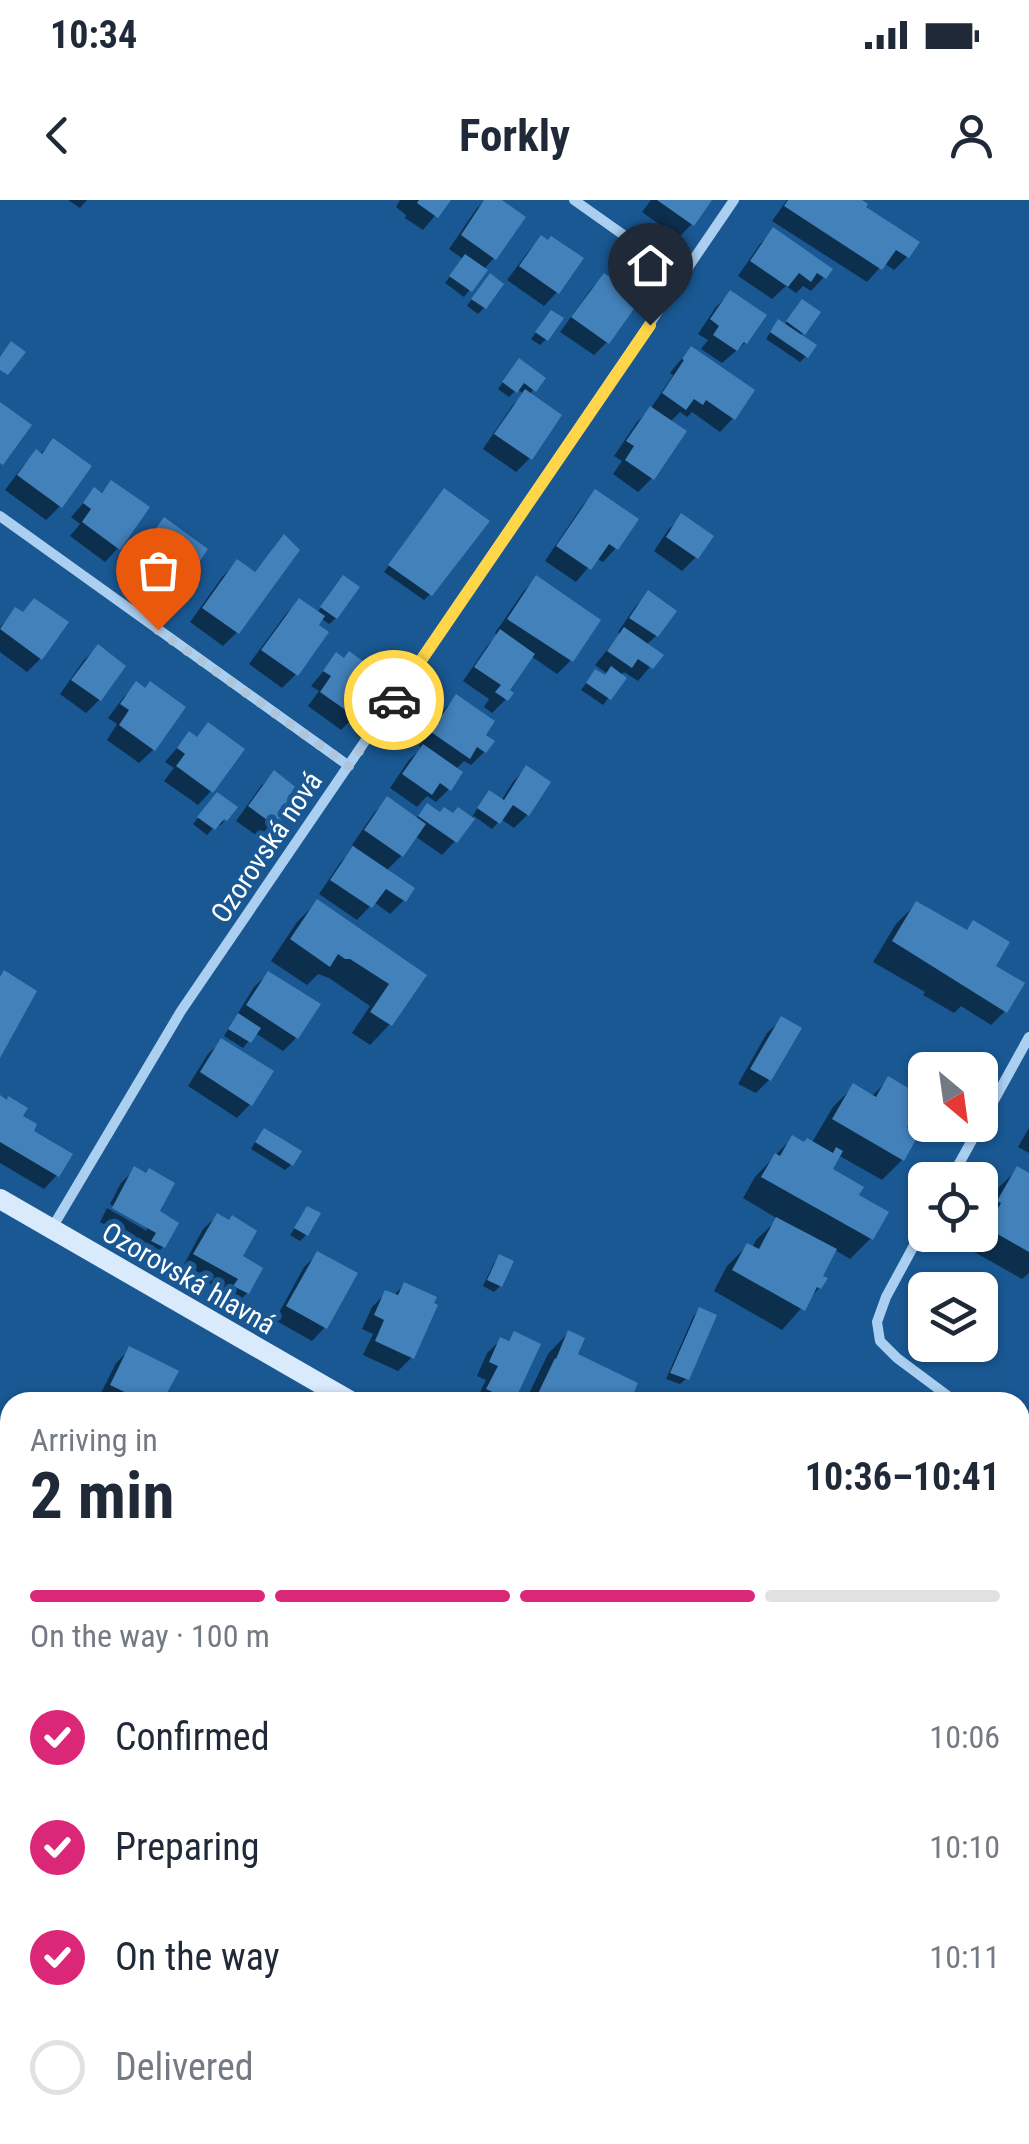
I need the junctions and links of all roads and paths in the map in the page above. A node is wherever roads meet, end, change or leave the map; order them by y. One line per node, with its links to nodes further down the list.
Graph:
1 (574, 200): 3 (street)
2 (734, 200): 3 (street, Ozorovská nová)
3 (682, 277): 5 (street, Ozorovská nová)
4 (0, 516): 5 (street)
5 (349, 766): 9 (street, Ozorovská nová)
6 (1029, 1036): 7 (street)
7 (960, 1162)
8 (0, 1199): 9 (street, Ozorovská hlavná)
9 (51, 1230): 11 (street, Ozorovská hlavná)
10 (911, 1252): 12 (street)
11 (334, 1392)
12 (942, 1392)

